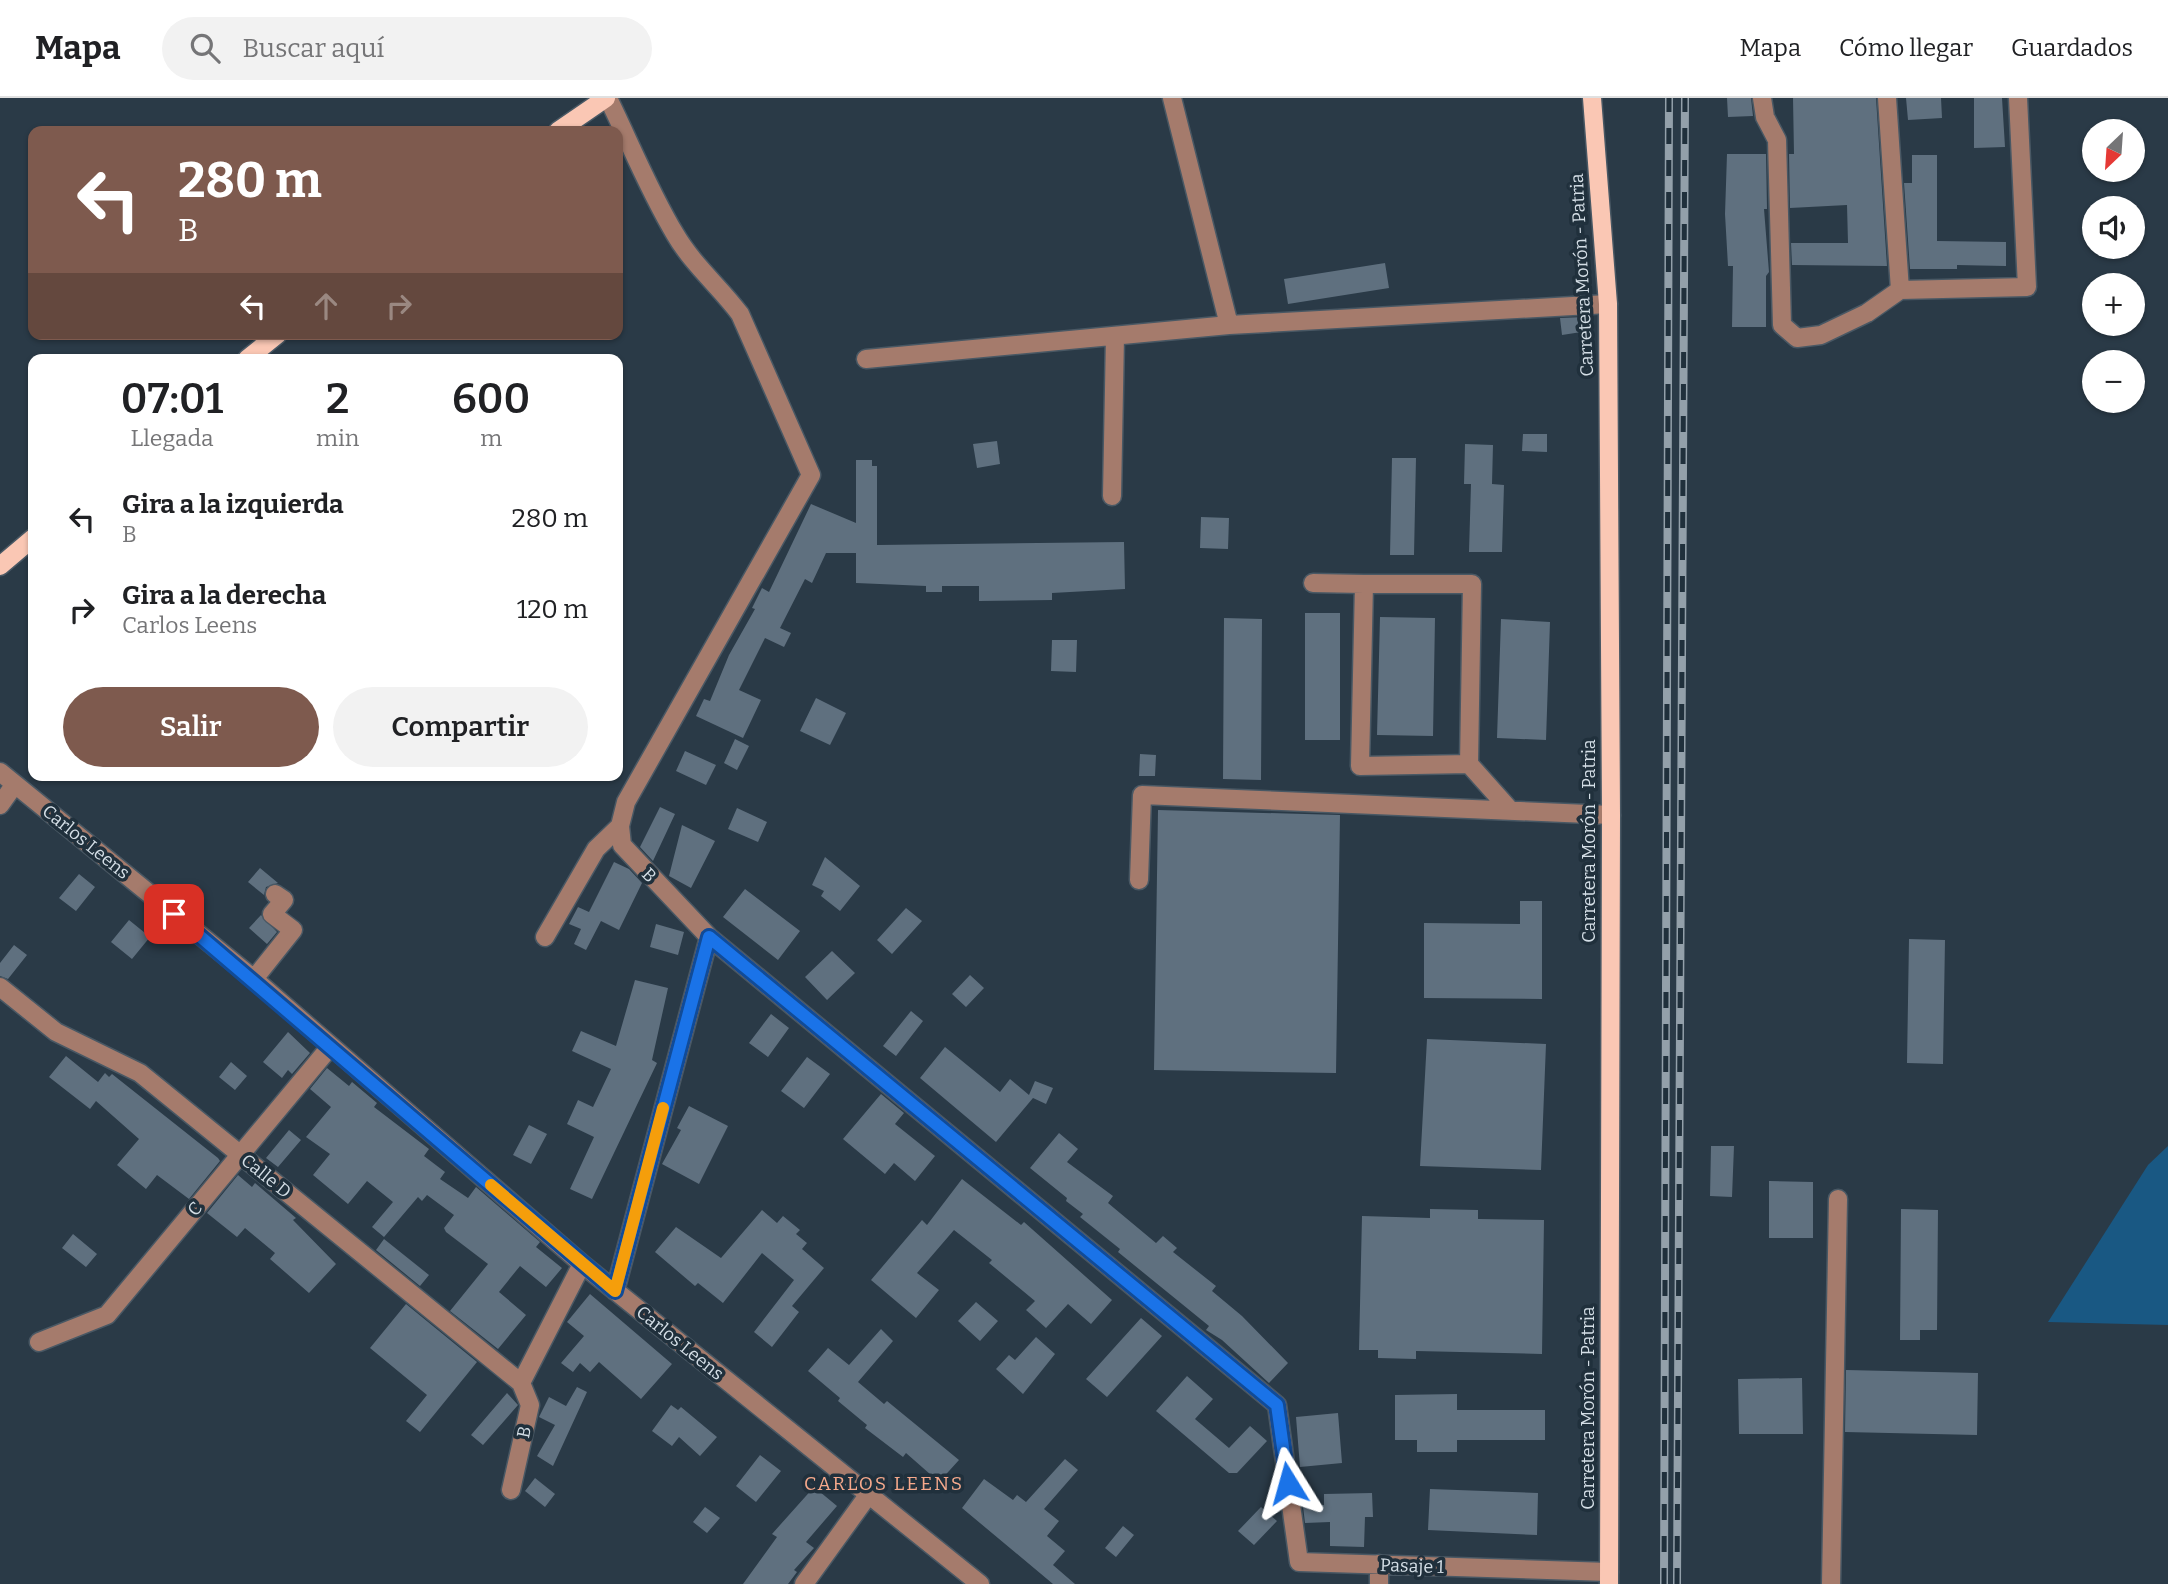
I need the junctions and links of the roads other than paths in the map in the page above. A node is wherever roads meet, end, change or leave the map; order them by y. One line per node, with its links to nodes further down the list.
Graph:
1 (607, 98): 7 (main road); 8 (street)
2 (1172, 98): 12 (street)
3 (1592, 98): 11 (main road, Carretera Morón - Patria)
4 (1762, 98): 10 (street)
5 (1887, 98): 10 (street)
6 (2018, 98): 10 (street)
7 (565, 126)
8 (621, 126)
9 (623, 130): 28 (street)
10 (1899, 290)
11 (1608, 304): 12 (street); 27 (main road, Carretera Morón - Patria)
12 (1229, 325): 13 (street)
13 (1115, 336): 16 (street); 17 (street)
14 (271, 340): 15 (main road)
15 (253, 354)
16 (866, 359)
17 (1112, 496)
18 (28, 542): 19 (main road)
19 (0, 566)
20 (1313, 583): 21 (street)
21 (1364, 584): 22 (street); 22 (street)
22 (1469, 764): 26 (street)
23 (0, 772): 24 (street, Carlos Leens)
24 (15, 784): 25 (street); 33 (street, Carlos Leens)
25 (0, 805)
26 (1510, 810): 27 (street); 29 (street)
27 (1611, 815): 46 (main road, Carretera Morón - Patria)
28 (620, 826): 31 (street); 32 (street, B)
29 (1139, 880)
30 (275, 894): 33 (street)
31 (545, 937)
32 (709, 937): 39 (street); 44 (street, B)
33 (254, 979): 35 (street, Carlos Leens)
34 (0, 987): 36 (street, Calle D)
35 (330, 1046): 36 (street, C); 38 (street, Carlos Leens)
36 (240, 1155): 40 (street, C); 41 (street, Calle D)
37 (1838, 1199): 50 (street)
38 (582, 1264): 39 (street, Carlos Leens); 41 (street)
39 (615, 1291): 43 (street, Carlos Leens)
40 (39, 1342)
41 (521, 1383): 42 (street, B)
42 (511, 1490)
43 (869, 1494): 47 (street); 48 (street, Carlos Leens)
44 (1299, 1562): 45 (street, Pasaje 1)
45 (1379, 1564): 46 (street, Pasaje 1); 49 (street)
46 (1609, 1578)
47 (804, 1584)
48 (980, 1584)
49 (1379, 1584)
50 (1830, 1584)

